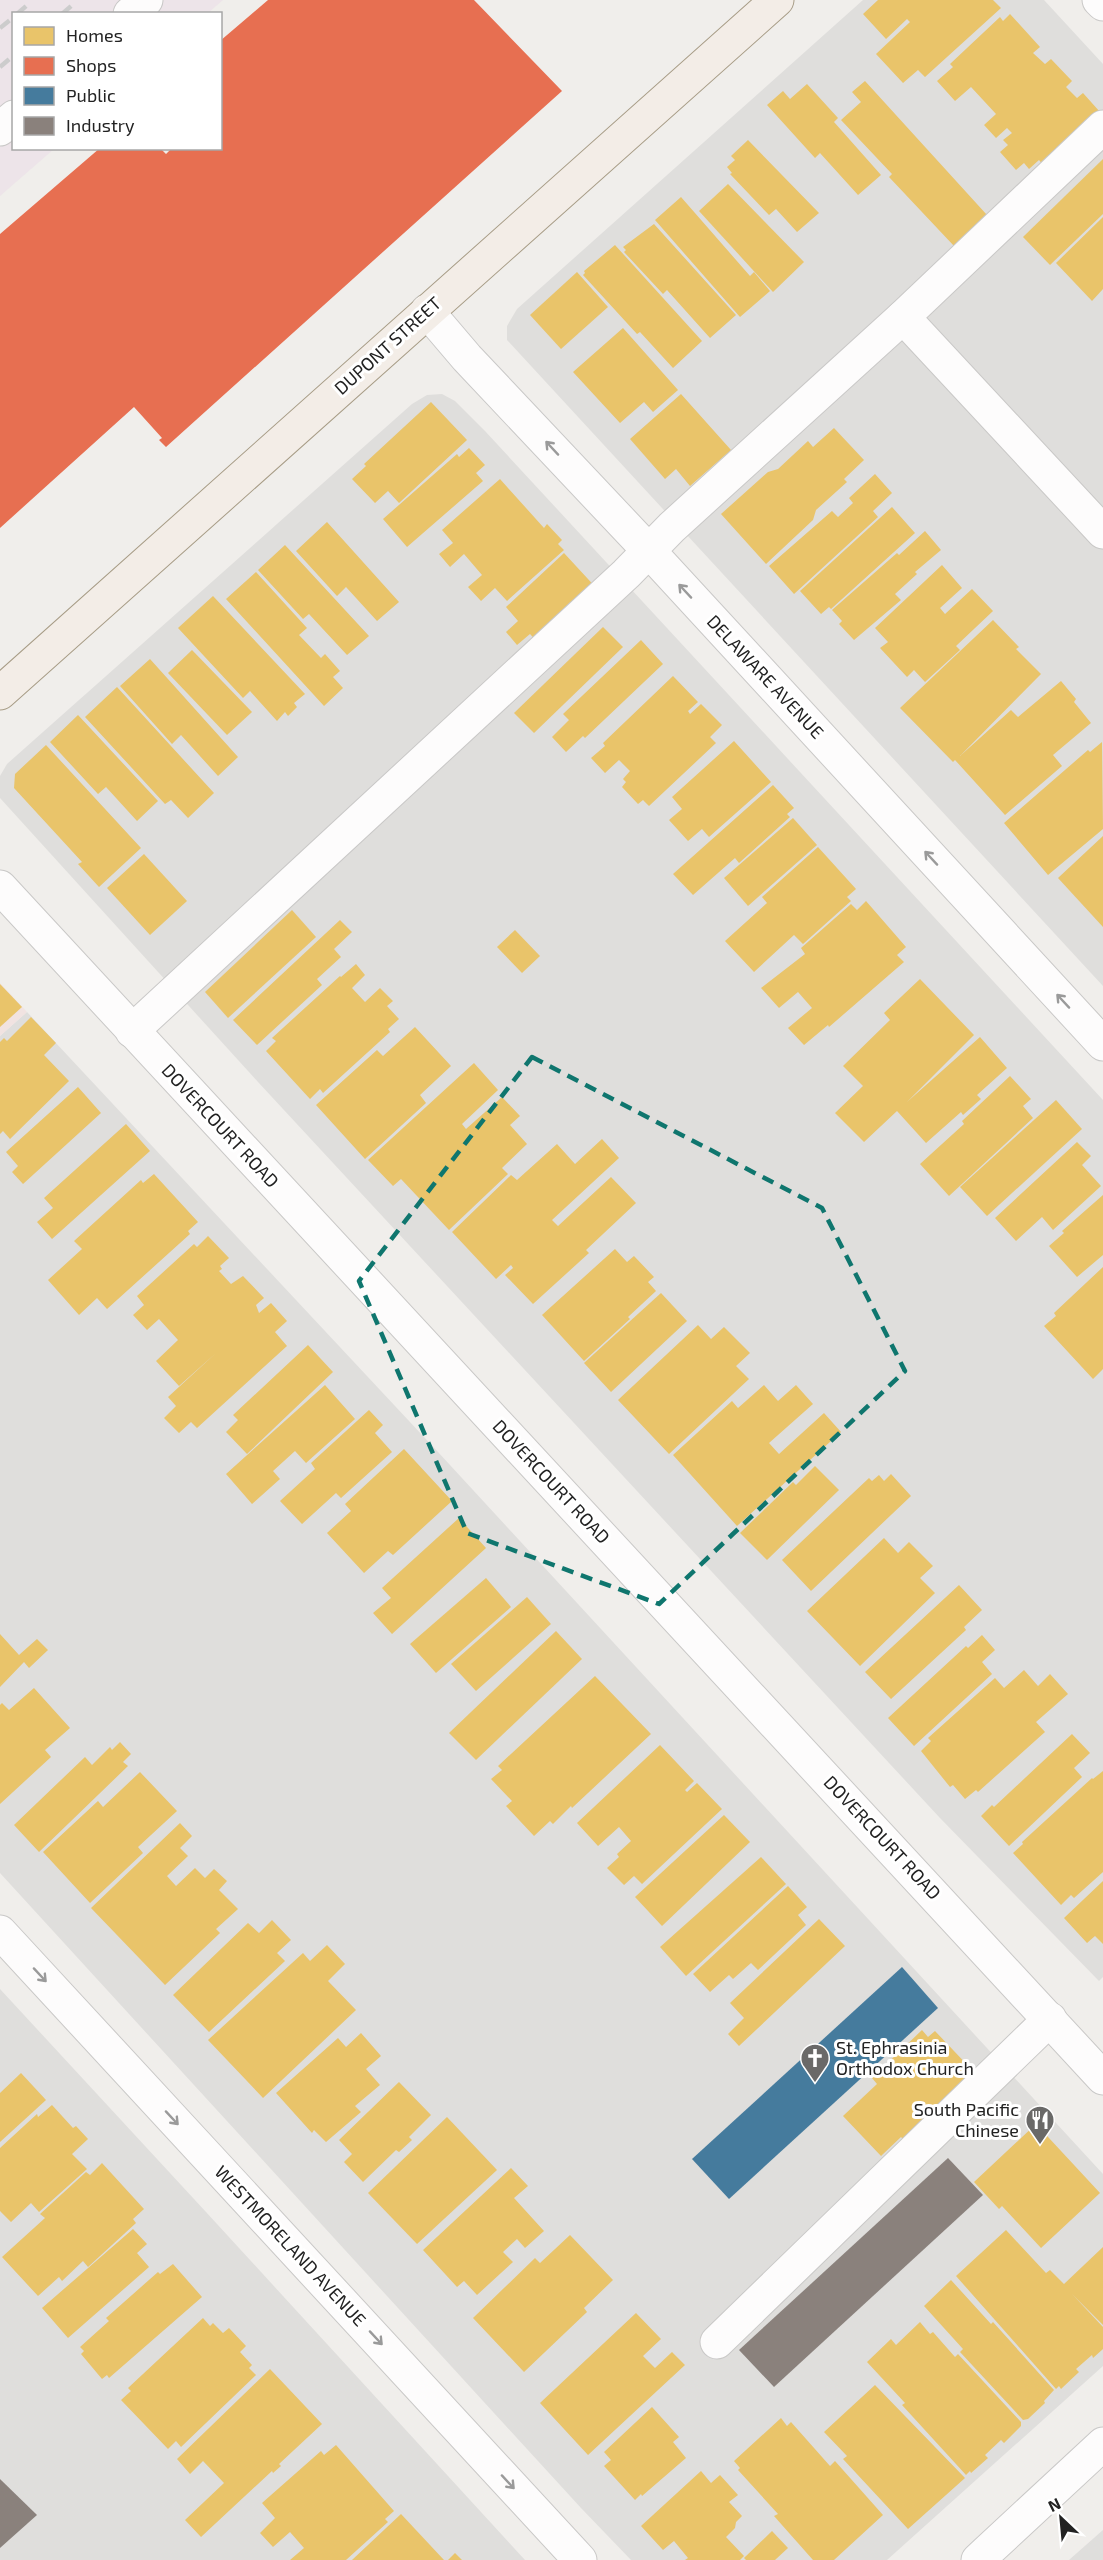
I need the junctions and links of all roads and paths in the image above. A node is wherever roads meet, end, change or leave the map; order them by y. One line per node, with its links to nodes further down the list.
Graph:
1 (146, 0): 5 (street)
2 (777, 0): 9 (main road, DUPONT STREET)
3 (1099, 0): 4 (street)
4 (1103, 4)
5 (132, 12)
6 (12, 119): 8 (street)
7 (1103, 127): 10 (street)
8 (0, 129)
9 (427, 311): 12 (street, DELAWARE AVENUE, one-way to 9); 13 (main road, DUPONT STREET)
10 (903, 317): 11 (street); 12 (street)
11 (1103, 532)
12 (649, 551): 15 (street); 16 (street, DELAWARE AVENUE, one-way to 12)
13 (0, 693)
14 (0, 886): 15 (street, DOVERCOURT ROAD)
15 (132, 1031): 18 (street, DOVERCOURT ROAD)
16 (1103, 1044)
17 (0, 1932): 22 (street, WESTMORELAND AVENUE, one-way to 22)
18 (1050, 2019): 19 (street, DOVERCOURT ROAD); 20 (street)
19 (1103, 2078)
20 (717, 2342)
21 (1103, 2444): 23 (street)
22 (580, 2560)
23 (978, 2560)

